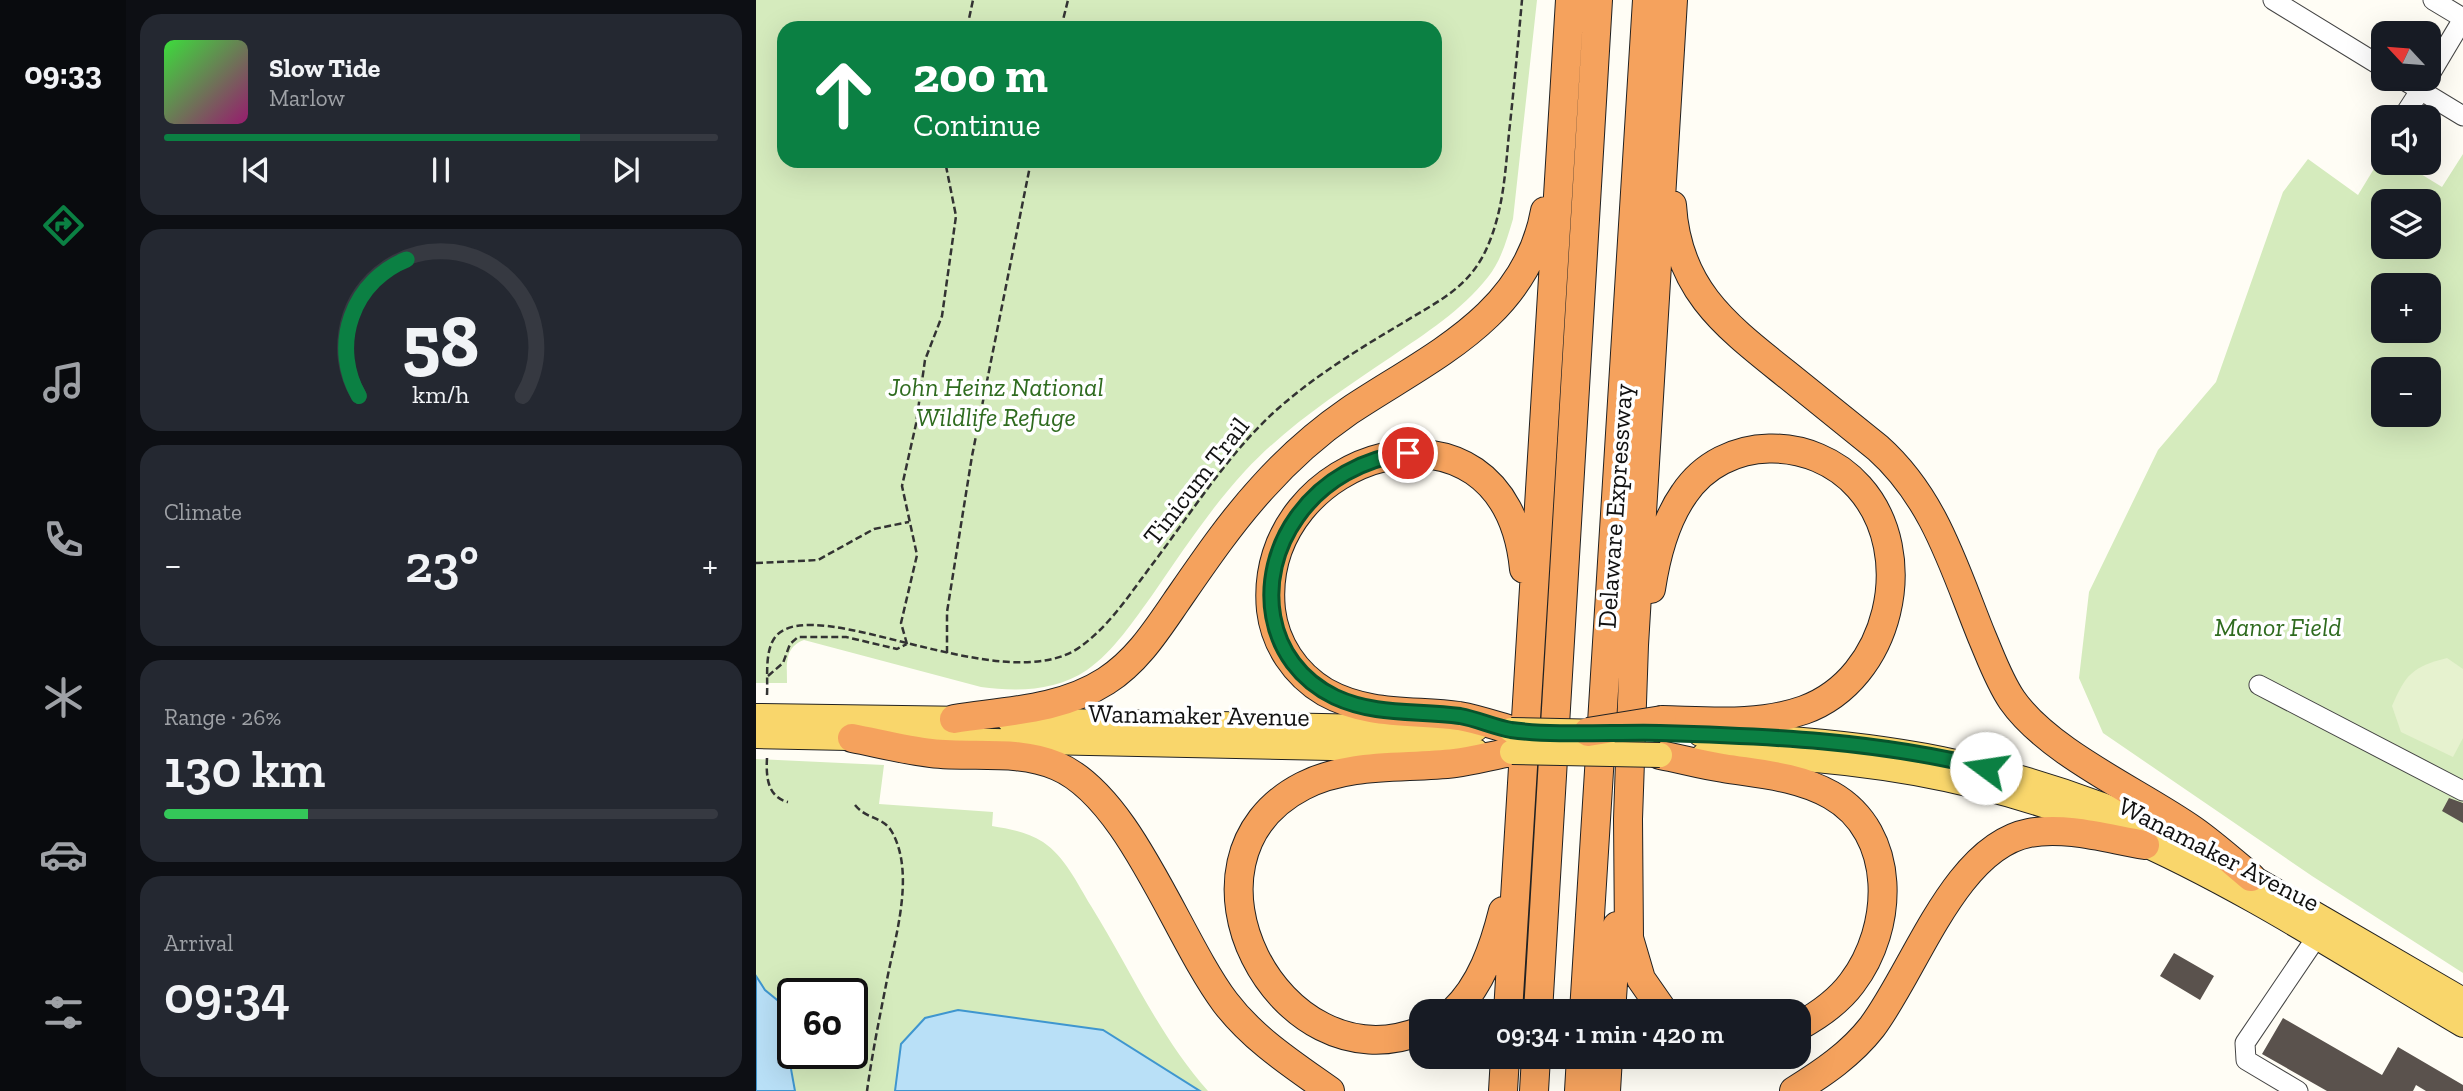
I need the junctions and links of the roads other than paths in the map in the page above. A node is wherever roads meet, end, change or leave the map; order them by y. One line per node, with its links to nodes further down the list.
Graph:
1 (1570, 0): 10 (highway)
2 (1598, 0): 31 (highway, Delaware Expressway)
3 (1647, 0): 32 (highway, Delaware Expressway)
4 (1674, 0): 12 (highway)
5 (2273, 0): 9 (street)
6 (2433, 0): 7 (street)
7 (2463, 19): 8 (street)
8 (2441, 56)
9 (2371, 60)
10 (1565, 91): 14 (highway); 17 (highway)
11 (2437, 91): 13 (street)
12 (1666, 115): 16 (highway); 27 (highway)
13 (2463, 116)
14 (1529, 678): 22 (highway); 25 (highway)
15 (2259, 685): 23 (street)
16 (1634, 692): 20 (highway); 24 (highway)
17 (954, 719): 18 (main road, Wanamaker Avenue); 22 (main road, Wanamaker Avenue)
18 (760, 730): 21 (main road, Wanamaker Avenue)
19 (1588, 732): 20 (highway, bridge); 22 (main road, Wanamaker Avenue, bridge)
20 (1661, 736): 22 (main road, Wanamaker Avenue, bridge); 26 (main road, Wanamaker Avenue); 27 (main road, Wanamaker Avenue); 36 (highway)
21 (852, 738): 22 (main road, Wanamaker Avenue); 43 (highway)
22 (1512, 741): 38 (highway)
23 (2463, 791)
24 (1628, 819): 33 (highway); 34 (highway)
25 (1520, 822): 29 (highway); 30 (highway)
26 (2146, 845): 28 (main road, Wanamaker Avenue); 48 (highway)
27 (2251, 877): 35 (main road, Wanamaker Avenue)
28 (2316, 938): 37 (main road, Wanamaker Avenue); 49 (street)
29 (1465, 999)
30 (1509, 999)
31 (1539, 999)
32 (1585, 999)
33 (1612, 999)
34 (1655, 999)
35 (2463, 1000)
36 (1811, 1018)
37 (2463, 1025)
38 (1409, 1035)
39 (1504, 1069): 44 (highway)
40 (1535, 1069): 45 (highway)
41 (1580, 1069): 46 (highway)
42 (1607, 1069): 47 (highway)
43 (1329, 1091)
44 (1503, 1091)
45 (1534, 1091)
46 (1579, 1091)
47 (1606, 1091)
48 (1794, 1091)
49 (2298, 1091)

